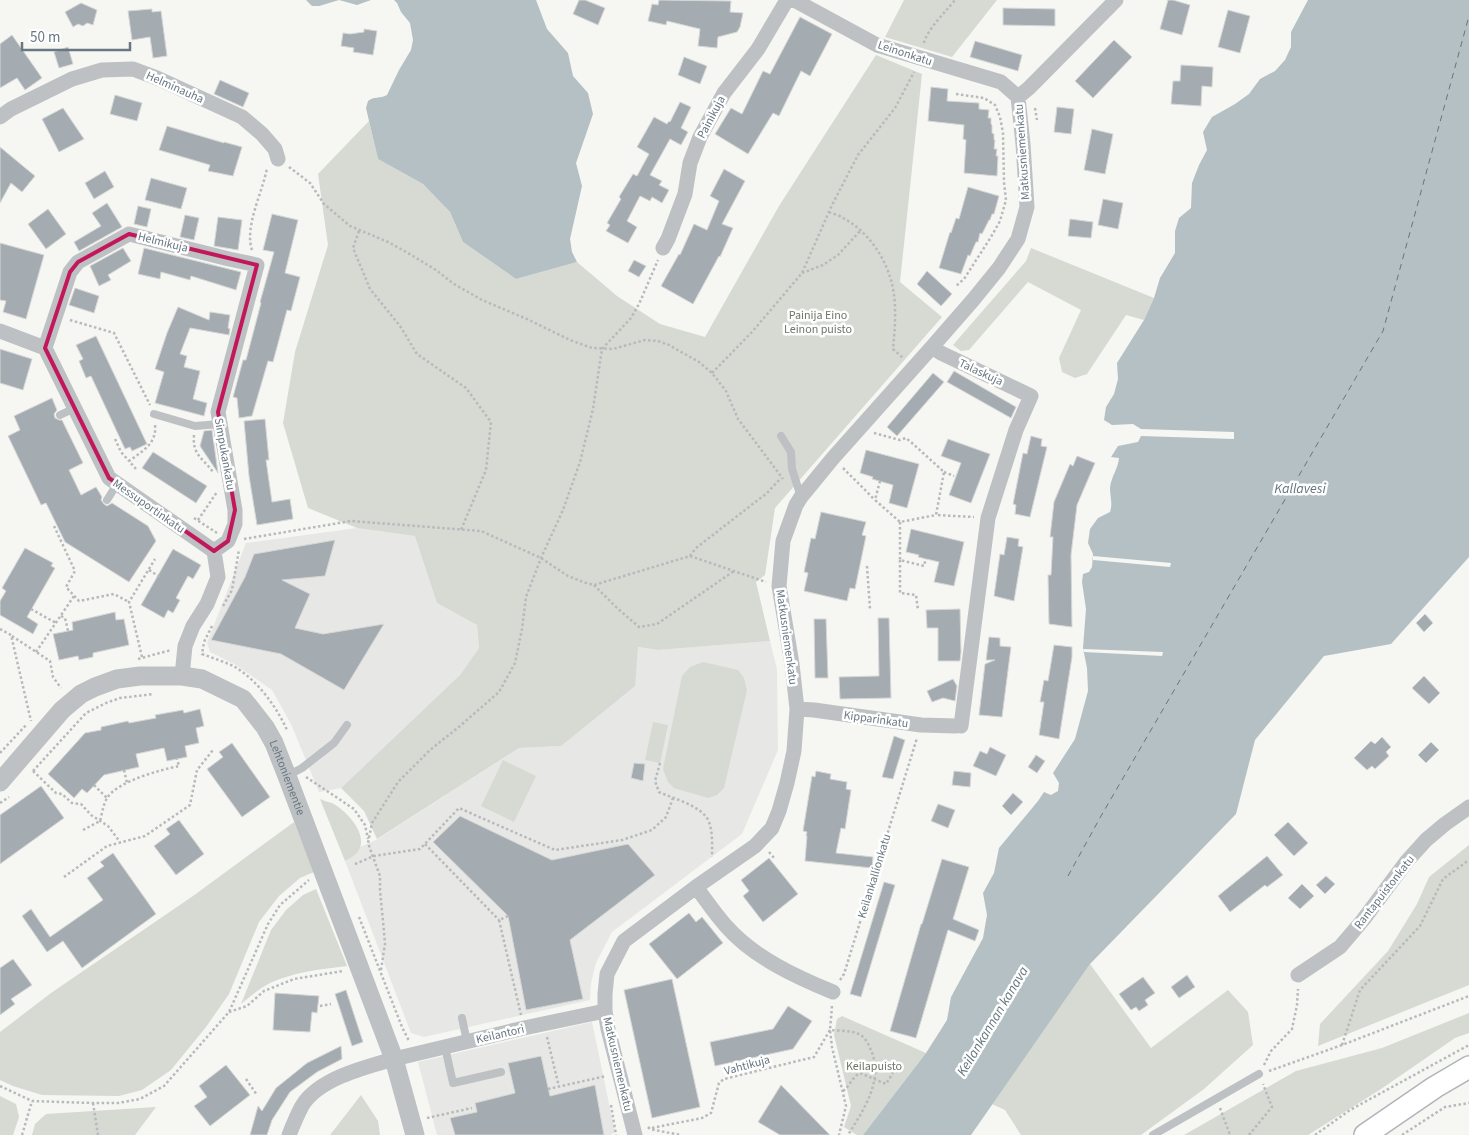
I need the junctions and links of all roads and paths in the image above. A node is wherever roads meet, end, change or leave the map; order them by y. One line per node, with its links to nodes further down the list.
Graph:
1 (787, 0): 14 (street, Painikuja)
2 (794, 0): 5 (street, Leinonkatu)
3 (955, 0): 5 (path)
4 (1116, 0): 6 (street, Matkusniemenkatu)
5 (921, 59): 6 (street, Leinonkatu); 11 (path)
6 (1024, 92): 9 (path); 20 (street, Matkusniemenkatu)
7 (956, 94): 17 (path)
8 (0, 117): 10 (street, Helminauha)
9 (1036, 123)
10 (278, 159): 13 (path); 15 (path)
11 (829, 212): 12 (path); 16 (path)
12 (861, 230): 16 (path); 23 (path)
13 (360, 231): 22 (path); 52 (path)
14 (663, 248): 22 (path)
15 (257, 264): 18 (street, Helmikuja); 28 (street, Simpukankatu)
16 (802, 273): 24 (path)
17 (956, 286)
18 (55, 316): 21 (street, Helmikuja); 26 (path)
19 (0, 331): 21 (street)
20 (932, 347): 45 (street, Matkusniemenkatu); 48 (street, Talaskuja)
21 (45, 348): 25 (street, Messuportinkatu)
22 (602, 349): 24 (path); 56 (path)
23 (904, 360)
24 (712, 374): 39 (path)
25 (74, 408): 27 (lane); 41 (street, Messuportinkatu)
26 (154, 414): 29 (lane); 33 (path)
27 (60, 416)
28 (220, 424): 29 (lane); 53 (street, Simpukankatu)
29 (195, 426): 38 (path)
30 (868, 431): 36 (path)
31 (781, 436): 45 (lane)
32 (115, 439): 33 (path)
33 (129, 460): 35 (path)
34 (839, 464): 44 (path)
35 (136, 469)
36 (944, 472): 37 (path); 46 (path)
37 (954, 476)
38 (216, 478)
39 (782, 478): 45 (path); 55 (path)
40 (880, 480): 44 (path)
41 (117, 484): 43 (lane); 54 (street, Messuportinkatu)
42 (218, 486): 49 (path)
43 (107, 500)
44 (875, 500): 50 (path)
45 (798, 501): 65 (street, Matkusniemenkatu)
46 (936, 514): 48 (path); 50 (path)
47 (190, 515): 49 (path)
48 (988, 518): 87 (street, Kipparinkatu)
49 (198, 520): 53 (path)
50 (900, 522): 59 (path)
51 (54, 526): 66 (path)
52 (461, 530): 53 (path); 56 (path)
53 (235, 540): 54 (street); 71 (path)
54 (214, 551): 81 (street)
55 (690, 556): 62 (path); 64 (path)
56 (541, 558): 64 (path); 107 (path)
57 (926, 558): 59 (path)
58 (155, 559): 61 (path)
59 (900, 560): 70 (path)
60 (867, 566): 69 (path)
61 (149, 570): 63 (path); 67 (path)
62 (734, 571): 64 (path); 65 (path)
63 (160, 577)
64 (594, 586)
65 (779, 586): 85 (street, Matkusniemenkatu)
66 (74, 596): 67 (path); 72 (path)
67 (129, 602): 80 (path)
68 (31, 609): 74 (path)
69 (870, 609)
70 (918, 610)
71 (220, 612)
72 (61, 616): 74 (path); 76 (path)
73 (216, 620): 79 (path)
74 (56, 623): 78 (path)
75 (0, 629): 77 (path)
76 (68, 631)
77 (11, 635): 78 (path); 89 (path)
78 (36, 652): 83 (path)
79 (208, 656): 82 (path); 88 (path)
80 (142, 658)
81 (182, 676): 82 (street, Lehtoniementie); 89 (street, Lehtoniementie)
82 (202, 679): 96 (street, Lehtoniementie)
83 (61, 688)
84 (155, 694): 94 (path)
85 (797, 709): 87 (street, Kipparinkatu); 115 (street, Matkusniemenkatu)
86 (347, 725): 96 (lane)
87 (922, 725): 121 (path, Keilankallionkatu)
88 (286, 728)
89 (43, 732): 99 (street, Lehtoniementie)
90 (212, 750): 106 (path)
91 (177, 759): 97 (path)
92 (660, 763): 101 (path)
93 (124, 770): 97 (path)
94 (33, 771): 95 (path); 104 (path)
95 (29, 775)
96 (296, 777): 107 (path); 118 (street, Lehtoniementie)
97 (127, 783): 100 (path)
98 (94, 785): 100 (path)
99 (4, 789): 102 (path)
100 (108, 798): 104 (path)
101 (673, 798): 108 (path); 111 (path)
102 (0, 803)
103 (1469, 807): 120 (street, Rantapuistonkatu)
104 (100, 821): 105 (path); 106 (path)
105 (83, 830)
106 (120, 842): 113 (path)
107 (368, 843): 109 (path)
108 (425, 844): 109 (path); 117 (path)
109 (374, 856): 112 (path); 119 (path)
110 (1469, 860): 132 (path)
111 (713, 862)
112 (355, 864)
113 (64, 877)
114 (309, 880): 125 (path)
115 (696, 887): 121 (street); 126 (street, Matkusniemenkatu)
116 (508, 916): 117 (path)
117 (499, 920): 128 (path)
118 (359, 968): 125 (path); 135 (street, Lehtoniementie)
119 (381, 970)
120 (1298, 975): 140 (path)
121 (833, 992): 129 (path)
122 (1469, 996): 132 (path)
123 (331, 1004): 124 (path)
124 (320, 1006)
125 (229, 1012): 150 (path)
126 (605, 1012): 131 (street, Keilantori); 162 (street, Matkusniemenkatu)
127 (462, 1018): 131 (lane)
128 (522, 1019)
129 (830, 1030): 142 (path); 146 (path); 156 (path, Vahtikuja)
130 (547, 1035): 144 (path)
131 (467, 1042): 134 (street, Keilantori)
132 (1342, 1045): 140 (path)
133 (1469, 1045): 169 (path)
134 (445, 1047): 135 (street, Keilantori); 138 (lane)
135 (394, 1058): 159 (street, Keilantori); 160 (street, Lehtoniementie)
136 (604, 1068): 144 (path)
137 (1469, 1068): 170 (main road)
138 (501, 1072)
139 (893, 1073): 142 (path)
140 (1259, 1074): 148 (lane); 168 (path)
141 (246, 1079): 147 (path)
142 (875, 1080): 146 (path); 165 (path)
143 (0, 1086): 149 (path)
144 (559, 1087): 145 (path)
145 (548, 1090)
146 (843, 1092): 164 (path)
147 (256, 1095)
148 (1217, 1099): 166 (lane); 167 (path)
149 (32, 1100): 150 (path); 157 (path)
150 (93, 1103): 158 (path)
151 (1469, 1103): 171 (path)
152 (611, 1106): 161 (path)
153 (472, 1108): 154 (path)
154 (427, 1118)
155 (646, 1124): 156 (path)
156 (650, 1129): 163 (path)
157 (22, 1135)
158 (98, 1135)
159 (289, 1135)
160 (415, 1135)
161 (616, 1135)
162 (635, 1135)
163 (680, 1135)
164 (838, 1135)
165 (848, 1135)
166 (1153, 1135)
167 (1230, 1135)
168 (1249, 1135)
169 (1315, 1135)
170 (1365, 1135)
171 (1402, 1135)

